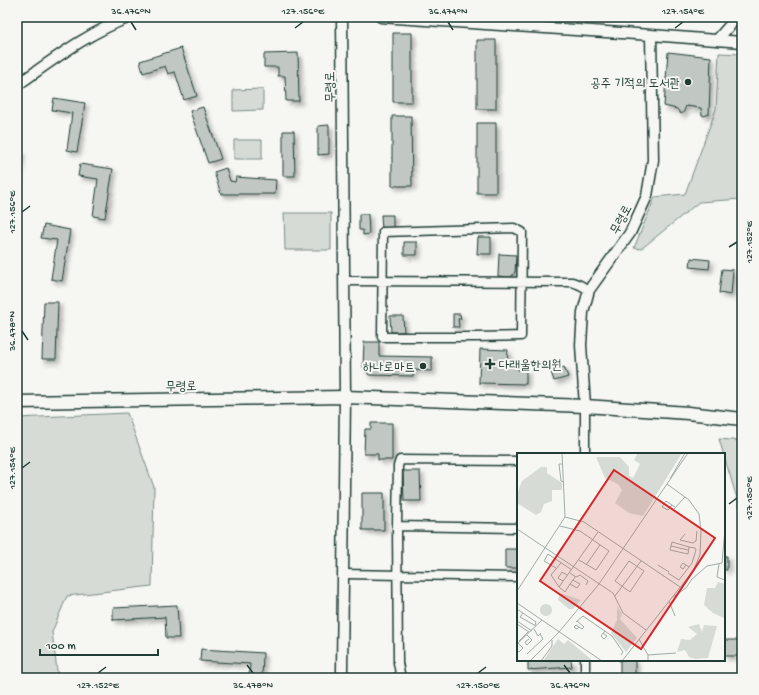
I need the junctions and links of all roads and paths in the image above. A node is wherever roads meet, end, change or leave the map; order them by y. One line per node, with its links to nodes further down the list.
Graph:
1 (130, 17): 10 (street)
2 (342, 17): 11 (street, 무령로)
3 (381, 17): 5 (street)
4 (737, 17): 8 (street)
5 (424, 19): 6 (street)
6 (443, 19): 7 (street)
7 (651, 35): 8 (street); 14 (street, 무령로)
8 (717, 40): 9 (street)
9 (742, 42)
10 (17, 85)
11 (344, 281): 12 (street); 15 (street, 무령로)
12 (382, 281): 13 (street); 13 (street); 13 (street)
13 (521, 281): 14 (street)
14 (589, 290): 17 (street, 무령로)
15 (345, 397): 16 (main road, 무령로); 17 (main road, 무령로); 23 (street, 무령로)
16 (17, 402)
17 (585, 406): 18 (main road, 무령로); 19 (street)
18 (742, 419)
19 (585, 453)
20 (517, 461): 21 (street)
21 (397, 526): 22 (street); 24 (street)
22 (517, 528)
23 (344, 574): 24 (street); 27 (street, 무령로)
24 (397, 575): 25 (street); 28 (street)
25 (517, 577)
26 (585, 661): 29 (street)
27 (344, 678)
28 (401, 678)
29 (585, 678)

